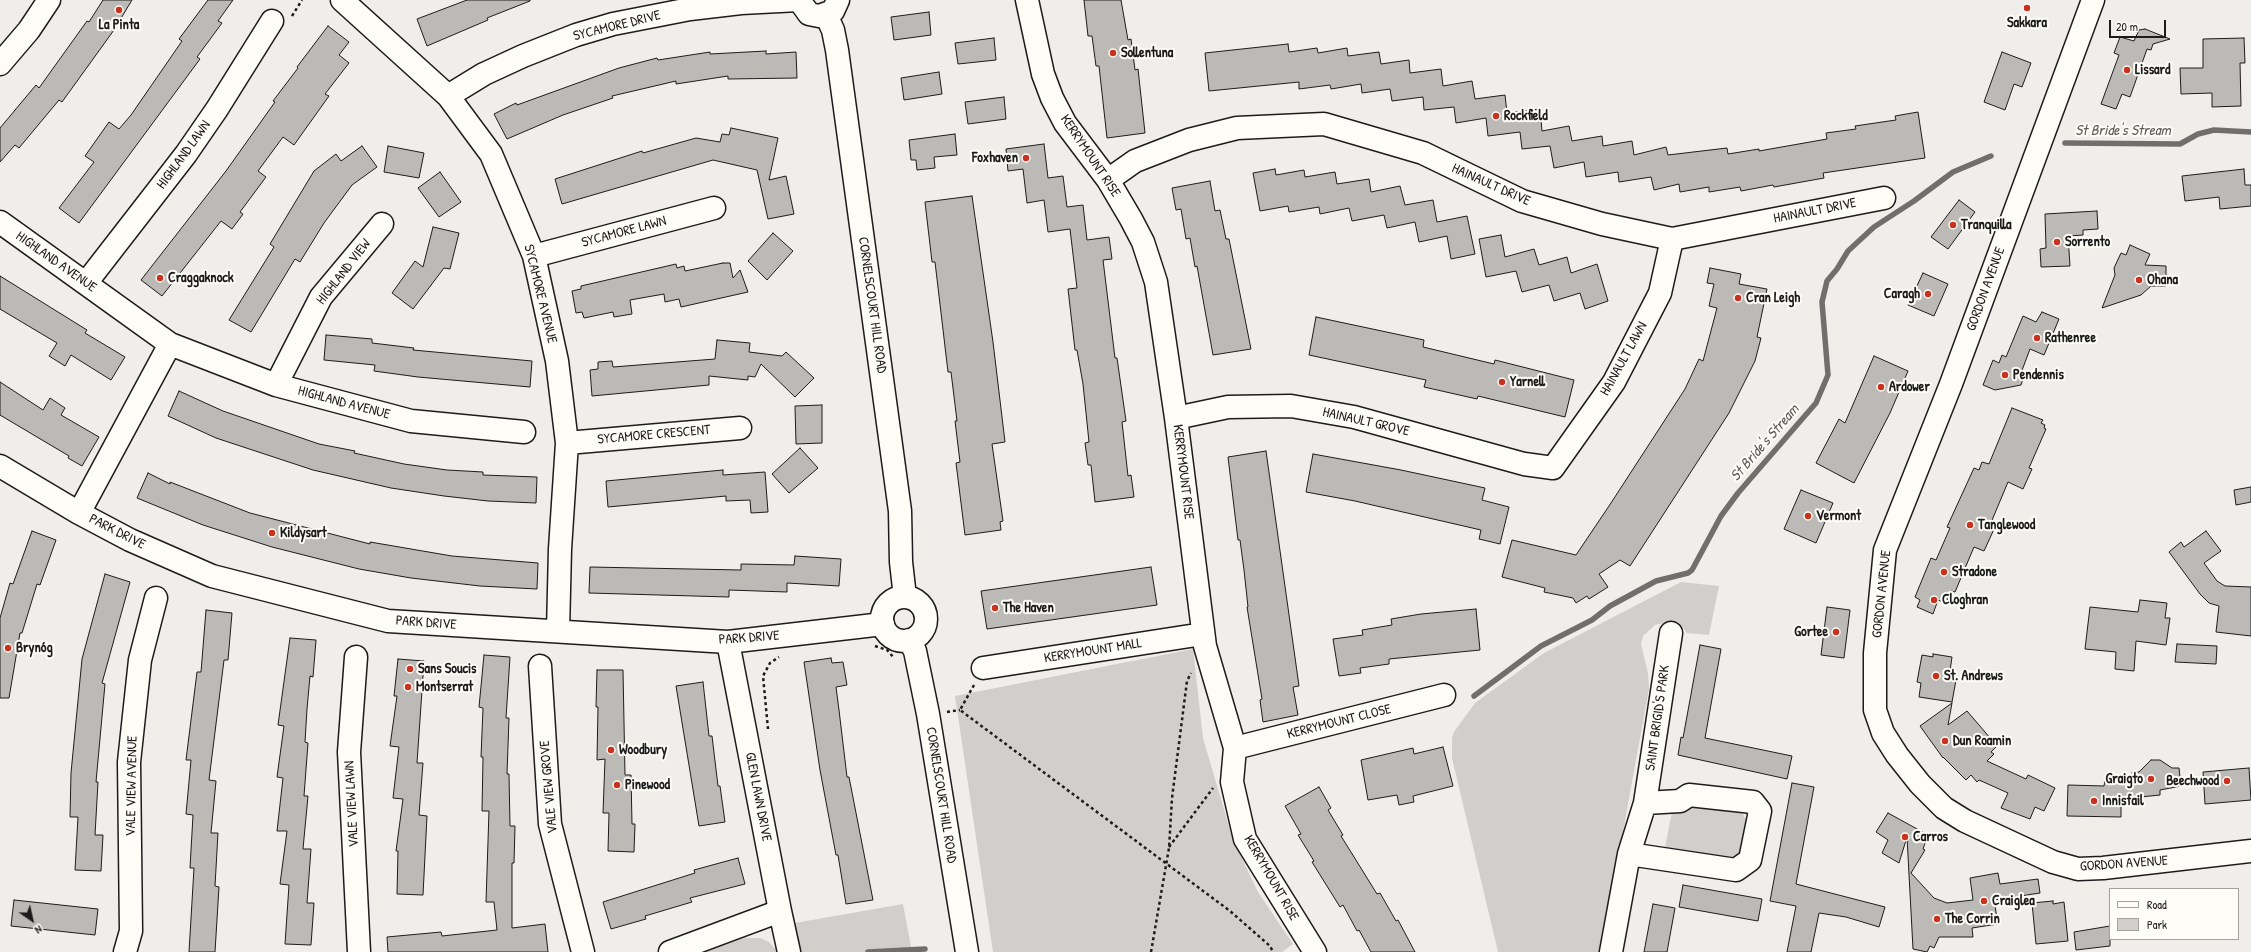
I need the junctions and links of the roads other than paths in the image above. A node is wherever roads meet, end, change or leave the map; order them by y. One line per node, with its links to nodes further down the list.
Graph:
1 (49, 0): 9 (street)
2 (342, 0): 10 (street, SYCAMORE AVENUE)
3 (799, 0): 6 (street, SYCAMORE DRIVE); 7 (street, CORNELSCOURT HILL ROAD)
4 (1027, 0): 11 (street, KERRYMOUNT RISE)
5 (2093, 0): 42 (street, GORDON AVENUE)
6 (689, 4): 10 (street, SYCAMORE DRIVE)
7 (832, 7): 28 (street, CORNELSCOURT HILL ROAD)
8 (281, 21): 18 (street, HIGHLAND LAWN)
9 (0, 64)
10 (448, 96): 17 (street, SYCAMORE AVENUE)
11 (1108, 180): 16 (street, HAINAULT DRIVE); 21 (street, KERRYMOUNT RISE)
12 (1884, 198): 16 (street, HAINAULT DRIVE)
13 (714, 208): 17 (street, SYCAMORE LAWN)
14 (0, 222): 18 (street, HIGHLAND AVENUE)
15 (382, 224): 20 (street, HIGHLAND VIEW)
16 (1672, 239): 26 (street, HAINAULT LAWN)
17 (534, 256): 24 (street, SYCAMORE AVENUE)
18 (86, 283): 19 (street, HIGHLAND AVENUE)
19 (170, 344): 20 (street, HIGHLAND AVENUE); 27 (street)
20 (276, 385): 23 (street, HIGHLAND AVENUE)
21 (1176, 418): 26 (street, HAINAULT GROVE); 34 (street, KERRYMOUNT RISE)
22 (740, 428): 24 (street, SYCAMORE CRESCENT)
23 (524, 432)
24 (567, 443): 31 (street, SYCAMORE AVENUE)
25 (0, 466): 27 (street, PARK DRIVE)
26 (1553, 468)
27 (79, 513): 31 (street, PARK DRIVE)
28 (905, 597): 30 (street); 33 (street)
29 (156, 598): 46 (street, VALE VIEW AVENUE)
30 (883, 624): 33 (street); 35 (street, PARK DRIVE)
31 (558, 631): 35 (street, PARK DRIVE)
32 (1671, 633): 41 (street, SAINT BRIGID'S PARK)
33 (909, 640): 51 (street, CORNELSCOURT HILL ROAD)
34 (1204, 640): 38 (street, KERRYMOUNT MALL); 40 (street, KERRYMOUNT RISE)
35 (728, 642): 44 (street, GLEN LAWN DRIVE)
36 (356, 657): 47 (street, VALE VIEW LAWN)
37 (540, 666): 48 (street, VALE VIEW GROVE)
38 (983, 668)
39 (1444, 695): 40 (street, KERRYMOUNT CLOSE)
40 (1235, 748): 45 (street, KERRYMOUNT RISE)
41 (1645, 803): 43 (street, SAINT BRIGID'S PARK); 43 (street)
42 (2251, 851)
43 (1629, 854): 52 (street, SAINT BRIGID'S PARK)
44 (780, 911): 49 (street); 50 (street, GLEN LAWN DRIVE)
45 (1311, 950)
46 (124, 952)
47 (359, 952)
48 (583, 952)
49 (670, 952)
50 (789, 952)
51 (967, 952)
52 (1611, 952)

